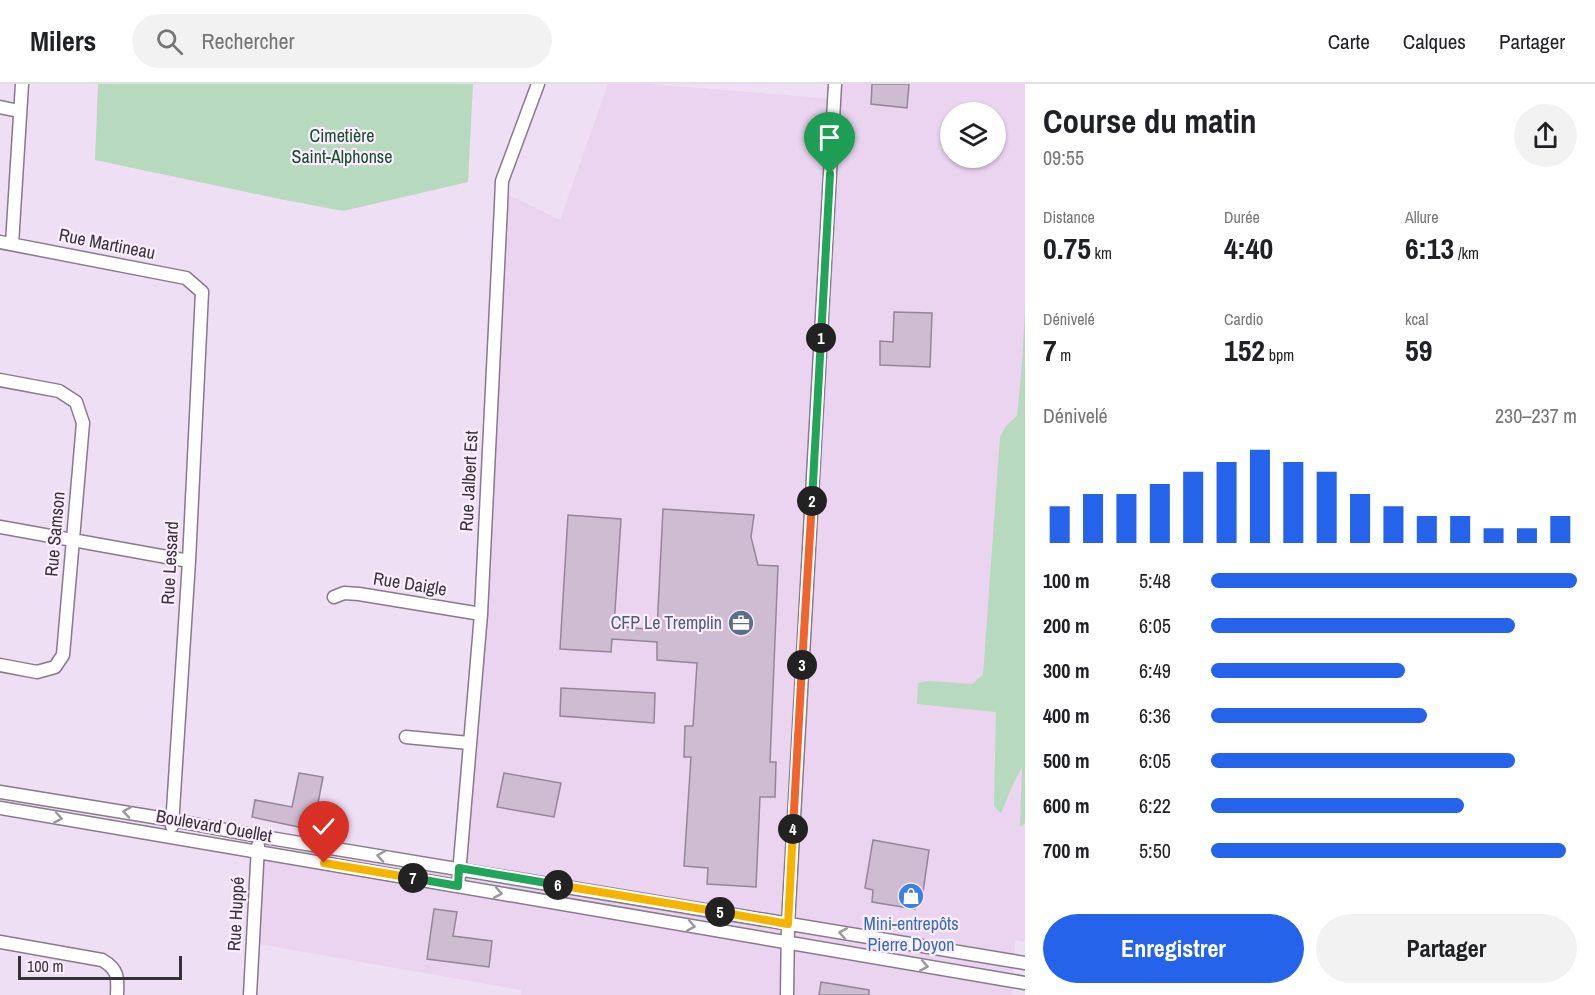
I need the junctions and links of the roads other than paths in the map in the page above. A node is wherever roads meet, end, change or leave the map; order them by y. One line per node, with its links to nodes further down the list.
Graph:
1 (22, 84): 5 (street)
2 (538, 84): 13 (street, Rue Jalbert Est)
3 (835, 84): 25 (street)
4 (0, 107): 5 (street)
5 (19, 111): 6 (street)
6 (6, 243): 7 (street, Rue Martineau)
7 (202, 292): 11 (street, Rue Lessard)
8 (0, 380): 10 (street, Rue Samson)
9 (0, 527): 10 (street)
10 (72, 540): 11 (street); 14 (street, Rue Samson)
11 (189, 561): 19 (street, Rue Lessard)
12 (334, 597): 13 (street, Rue Daigle)
13 (481, 614): 16 (street, Rue Jalbert Est)
14 (0, 665)
15 (406, 737): 16 (street)
16 (469, 743): 23 (street, Rue Jalbert Est)
17 (0, 792): 19 (street, Boulevard Ouellet, one-way to 17)
18 (0, 808): 21 (street, Boulevard Ouellet, one-way to 21)
19 (172, 819): 20 (street, Boulevard Ouellet); 21 (street, Rue Lessard)
20 (258, 836): 22 (street, Rue Huppé); 23 (street, Boulevard Ouellet, one-way to 20)
21 (171, 837): 22 (street, Boulevard Ouellet)
22 (258, 851): 24 (street, Boulevard Ouellet); 31 (street, Rue Huppé)
23 (459, 868): 24 (street, Rue Jalbert Est); 25 (street, Boulevard Ouellet)
24 (458, 886): 27 (street, Boulevard Ouellet, one-way to 27)
25 (788, 924): 27 (street); 28 (street, Boulevard Ouellet, one-way to 25)
26 (0, 942): 30 (street)
27 (788, 942): 29 (street, Boulevard Ouellet, one-way to 29); 32 (street)
28 (1025, 963)
29 (1025, 983)
30 (117, 995)
31 (250, 995)
32 (787, 995)

